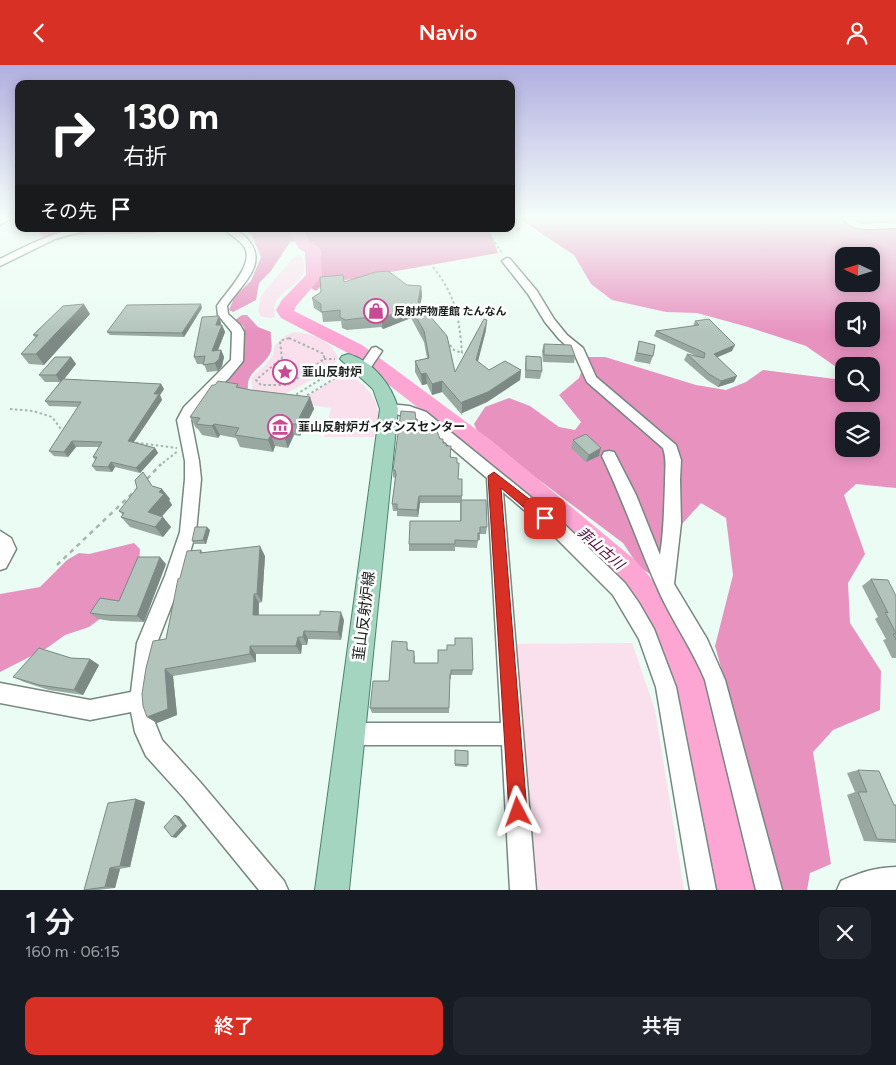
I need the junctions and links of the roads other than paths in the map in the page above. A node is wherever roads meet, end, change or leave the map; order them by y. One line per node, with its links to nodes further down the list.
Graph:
1 (12, 256): 4 (street)
2 (251, 256): 13 (street)
3 (507, 261): 11 (street)
4 (0, 263)
5 (355, 361): 6 (main road, 韮山反射炉線)
6 (389, 409): 8 (street); 14 (main road, 韮山反射炉線)
7 (609, 456): 11 (street)
8 (494, 476): 15 (street); 20 (street)
9 (0, 538): 10 (street)
10 (0, 563)
11 (666, 584): 21 (street)
12 (0, 693): 13 (street)
13 (140, 700): 17 (street)
14 (351, 733): 15 (street); 18 (main road, 韮山反射炉線)
15 (512, 735): 19 (street)
16 (896, 879): 22 (street)
17 (272, 889)
18 (332, 890)
19 (524, 890)
20 (703, 890)
21 (769, 890)
22 (850, 890)

